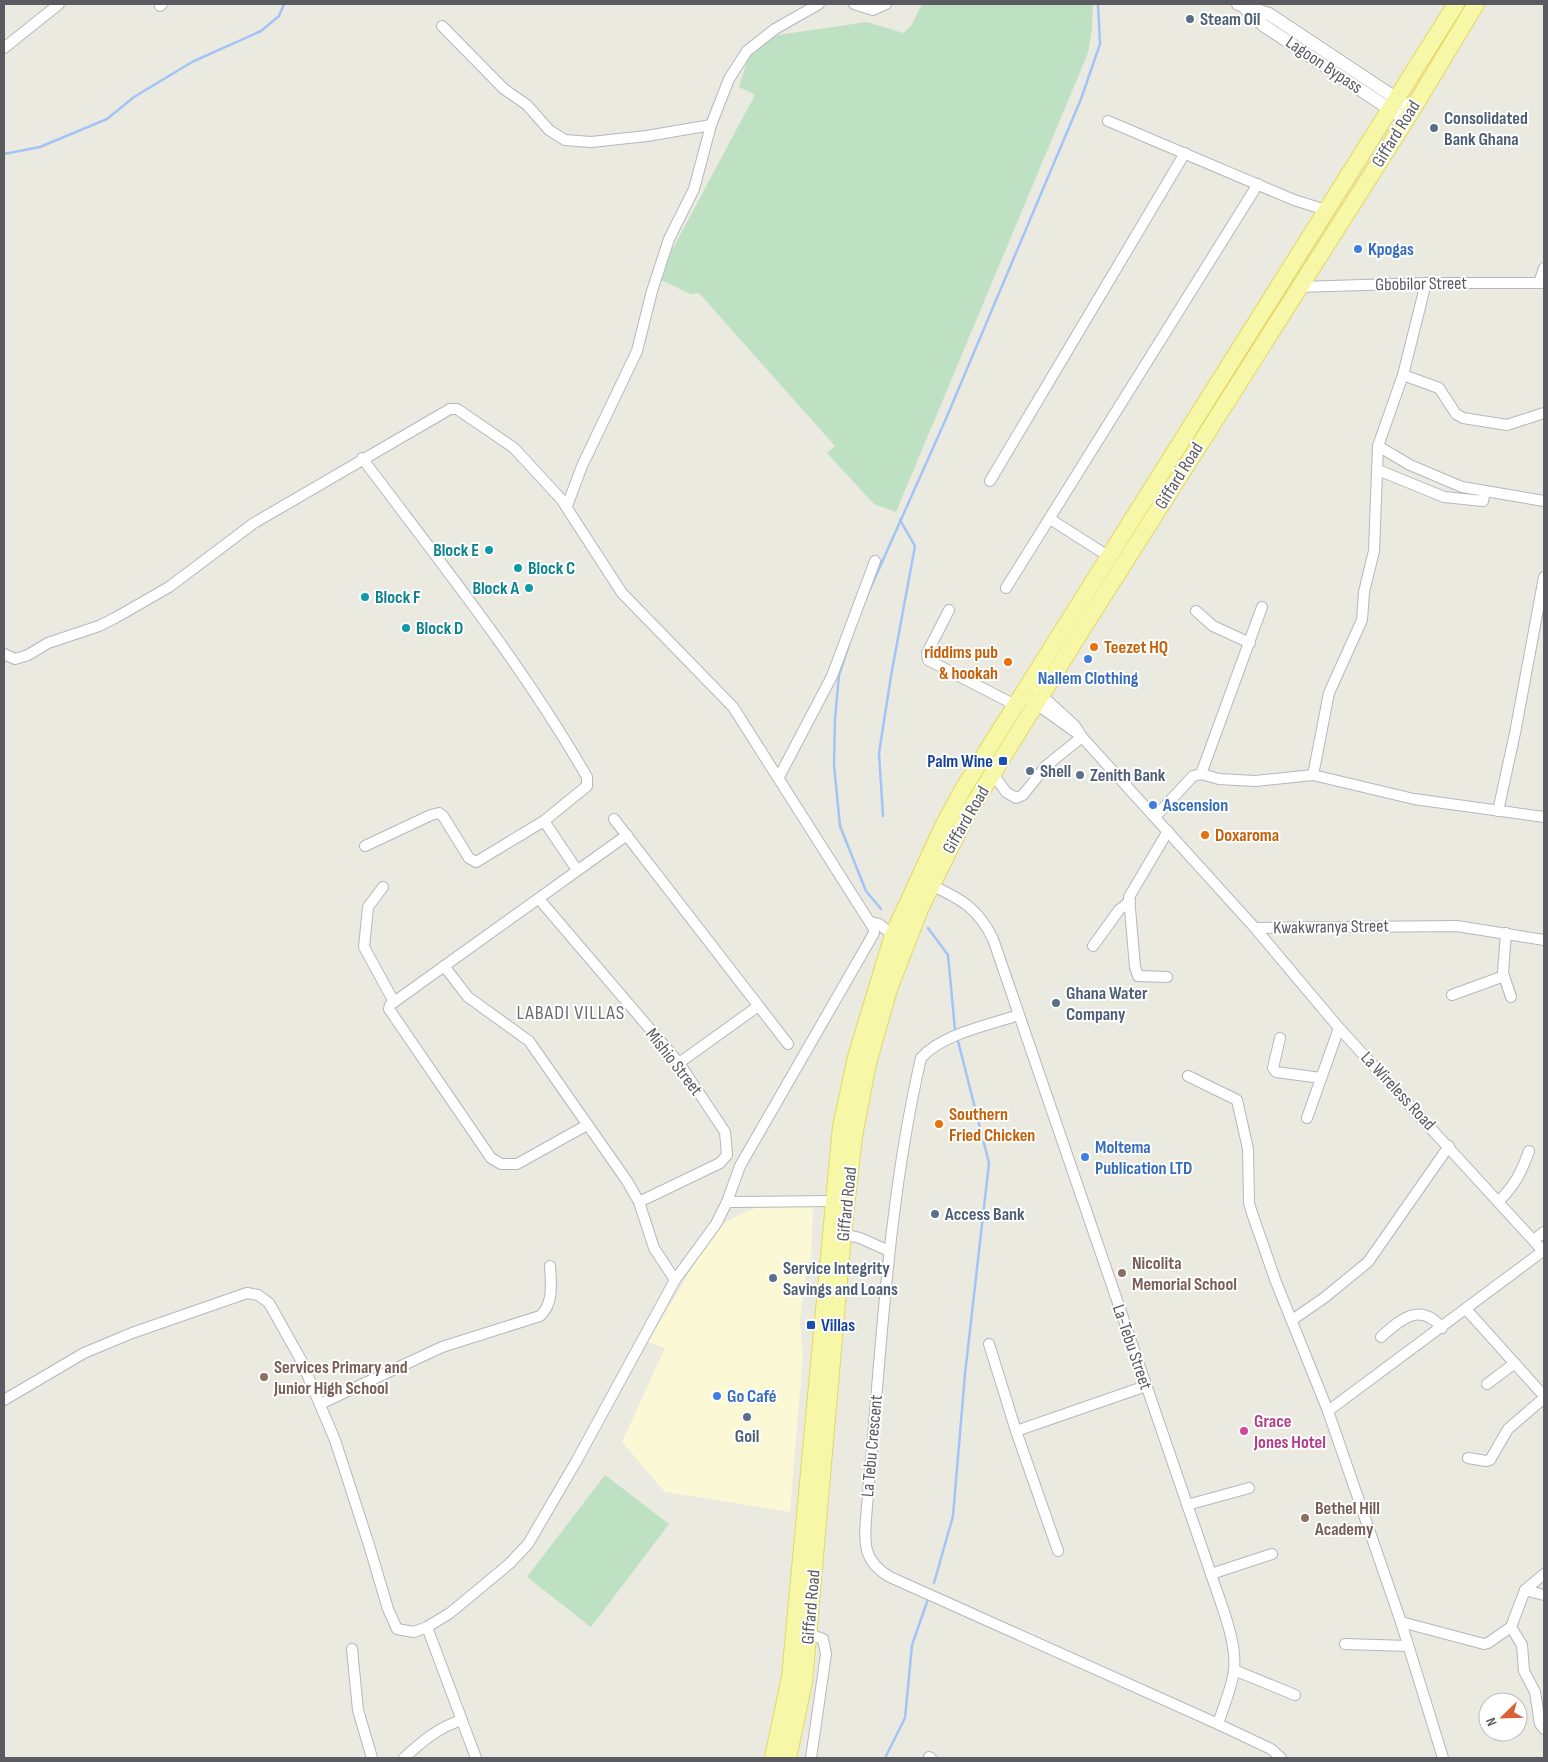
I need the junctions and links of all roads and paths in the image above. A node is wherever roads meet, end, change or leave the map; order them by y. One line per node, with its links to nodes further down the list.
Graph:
1 (60, 4): 9 (street)
2 (819, 4): 13 (street)
3 (854, 4): 4 (street)
4 (886, 4)
5 (1456, 4): 10 (main road, Giffard Road)
6 (1476, 4): 11 (main road, Giffard Road)
7 (1241, 5): 10 (street, Lagoon Bypass)
8 (442, 26): 13 (street)
9 (4, 48)
10 (1394, 104): 11 (street, Lagoon Bypass); 16 (main road, Giffard Road)
11 (1409, 115): 20 (main road, Giffard Road)
12 (1108, 121): 14 (street)
13 (711, 125): 29 (street)
14 (1185, 152): 15 (street); 26 (street)
15 (1258, 184): 16 (street); 30 (street)
16 (1326, 210): 31 (main road, Giffard Road)
17 (1544, 268): 19 (street)
18 (1426, 283): 19 (street, Gbobilor Street); 20 (street, Gbobilor Street); 21 (street)
19 (1542, 283)
20 (1299, 287): 41 (main road, Giffard Road)
21 (1403, 375): 22 (street); 23 (street)
22 (1544, 413)
23 (1378, 446): 25 (street); 27 (street)
24 (362, 458): 29 (street); 39 (street); 51 (street)
25 (1378, 470): 27 (street); 45 (street)
26 (990, 481)
27 (1485, 491): 28 (street)
28 (1544, 500)
29 (567, 506): 46 (street)
30 (1050, 519): 31 (street); 34 (street)
31 (1108, 556): 40 (main road, Giffard Road)
32 (875, 561): 46 (street)
33 (1544, 577): 47 (street)
34 (1006, 588)
35 (1262, 607): 38 (street)
36 (949, 610): 40 (street, Kwakwranya Street)
37 (1196, 611): 38 (street)
38 (1250, 643): 44 (street)
39 (4, 654)
40 (1022, 695): 41 (street, Kwakwranya Street); 63 (main road, Giffard Road)
41 (1039, 699): 42 (street, Kwakwranya Street); 43 (main road, Giffard Road)
42 (1082, 737): 43 (street); 48 (street, Kwakwranya Street)
43 (993, 774): 56 (main road, Giffard Road)
44 (1201, 774): 45 (street); 48 (street)
45 (1313, 775): 47 (street)
46 (779, 777): 60 (street)
47 (1498, 811): 49 (street)
48 (1155, 817): 52 (street, Kwakwranya Street)
49 (1544, 817)
50 (614, 819): 53 (street)
51 (544, 821): 54 (street); 55 (street)
52 (1168, 831): 59 (street); 61 (street, Kwakwranya Street)
53 (627, 835): 55 (street); 72 (street)
54 (365, 846)
55 (576, 870): 58 (street)
56 (931, 884): 73 (street, La-Tebu Street); 89 (main road, Giffard Road)
57 (383, 887): 71 (street)
58 (539, 899): 66 (street); 77 (street, Mishio Street)
59 (1130, 902): 65 (street); 68 (street)
60 (871, 922): 63 (street); 87 (street)
61 (1255, 928): 62 (street, Kwakwranya Street); 74 (street, La Wireless Road)
62 (1506, 933): 64 (street, Kwakwranya Street); 67 (street)
63 (893, 935): 84 (main road, Giffard Road)
64 (1544, 940)
65 (1093, 946)
66 (444, 966): 71 (street); 81 (street)
67 (1504, 976): 69 (street); 70 (street)
68 (1167, 977)
69 (1452, 995)
70 (1512, 997)
71 (394, 1002): 81 (street)
72 (757, 1007): 76 (street); 77 (street)
73 (1019, 1015): 91 (street, La Tebu Crescent); 102 (street, La-Tebu Street)
74 (1339, 1028): 79 (street); 82 (street, La Wireless Road)
75 (1280, 1038): 79 (street)
76 (788, 1044)
77 (679, 1063): 86 (street, Mishio Street)
78 (1188, 1076): 96 (street)
79 (1321, 1078): 80 (street)
80 (1307, 1118)
81 (587, 1125): 86 (street)
82 (1449, 1146): 85 (street, La Wireless Road); 96 (street)
83 (1529, 1150): 85 (street)
84 (832, 1201): 87 (street); 133 (main road, Giffard Road)
85 (1499, 1201): 90 (street, La Wireless Road)
86 (639, 1202): 94 (street)
87 (727, 1202): 94 (street)
88 (1544, 1232): 90 (street)
89 (843, 1234): 91 (street); 120 (main road, Giffard Road)
90 (1534, 1240): 92 (street, La Wireless Road)
91 (889, 1251): 127 (street, La Tebu Crescent)
92 (1544, 1251): 95 (street)
93 (550, 1266): 105 (street)
94 (675, 1280): 118 (street)
95 (1466, 1309): 97 (street); 100 (street)
96 (1292, 1320): 106 (street)
97 (1442, 1328): 98 (street); 106 (street)
98 (1380, 1337)
99 (990, 1344): 107 (street)
100 (1515, 1363): 101 (street); 103 (street)
101 (1487, 1384)
102 (1146, 1386): 107 (street); 110 (street, La-Tebu Street)
103 (1544, 1397): 108 (street)
104 (4, 1400): 105 (street)
105 (320, 1404): 118 (street)
106 (1328, 1411): 117 (street)
107 (1016, 1431): 111 (street)
108 (1468, 1458)
109 (1249, 1488): 110 (street)
110 (1187, 1505): 113 (street, La-Tebu Street)
111 (1058, 1551)
112 (1272, 1554): 113 (street)
113 (1211, 1574): 124 (street, La-Tebu Street)
114 (1544, 1574): 115 (street)
115 (1525, 1590): 116 (street); 119 (street)
116 (1544, 1595)
117 (1401, 1622): 119 (street); 122 (street)
118 (427, 1627): 126 (street)
119 (1511, 1627): 128 (street)
120 (809, 1634): 134 (main road, Giffard Road); 135 (street)
121 (1345, 1644): 122 (street)
122 (1408, 1646): 136 (street)
123 (352, 1649): 130 (street)
124 (1234, 1670): 125 (street); 127 (street, La-Tebu Street)
125 (1294, 1695)
126 (462, 1720): 131 (street); 132 (street)
127 (1218, 1724): 129 (street, La Tebu Crescent)
128 (1544, 1729)
129 (1282, 1757)
130 (372, 1758)
131 (404, 1758)
132 (476, 1758)
133 (773, 1758)
134 (788, 1758)
135 (811, 1758)
136 (1443, 1758)

